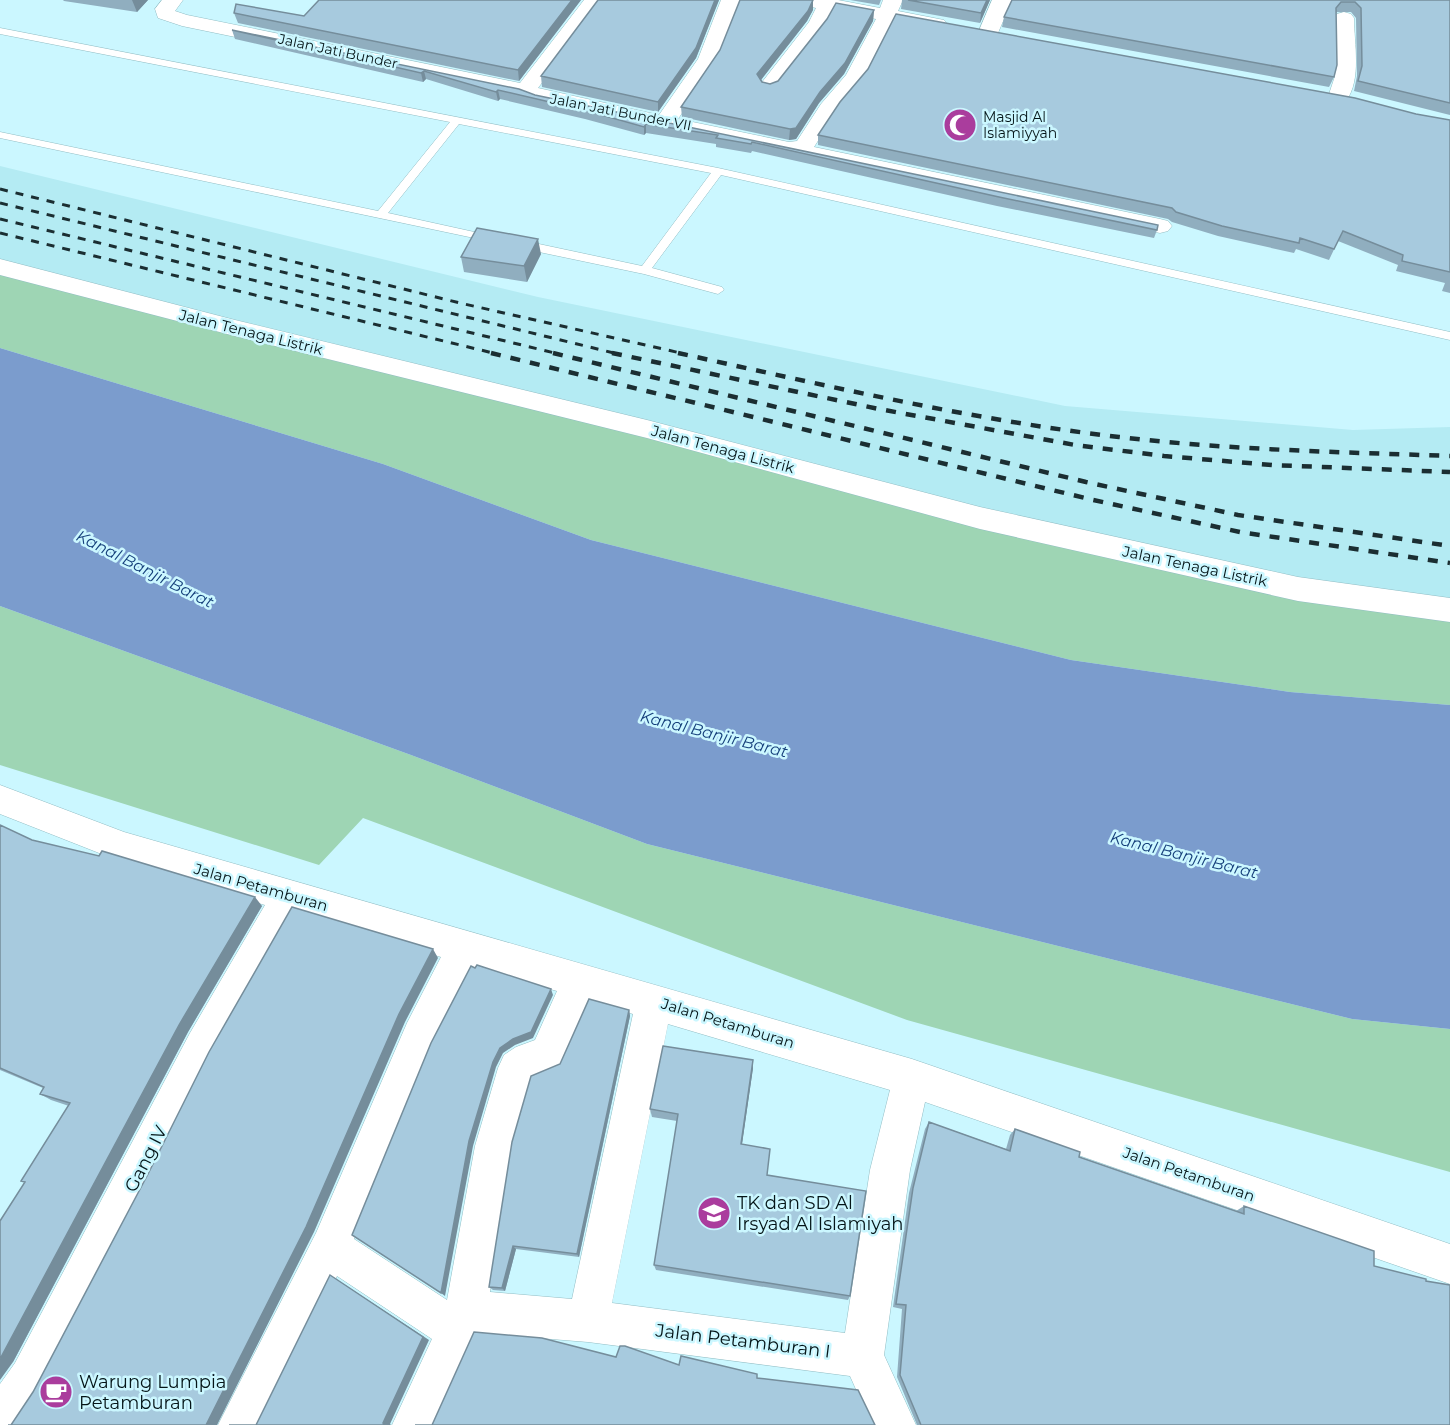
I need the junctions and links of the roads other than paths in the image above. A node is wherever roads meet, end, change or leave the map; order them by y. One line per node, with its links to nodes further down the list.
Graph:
1 (173, 0): 13 (street, Jalan Jati Bunder)
2 (594, 0): 13 (street, Jalan Jati Bunder VII)
3 (731, 0): 16 (street)
4 (807, 0): 6 (street)
5 (1002, 0): 10 (street)
6 (828, 4): 7 (street); 12 (street)
7 (890, 8): 10 (street); 18 (street)
8 (1344, 18): 14 (street)
9 (0, 31): 15 (lane)
10 (988, 33): 11 (street)
11 (1011, 38)
12 (769, 86)
13 (528, 91): 16 (street, Jalan Jati Bunder VII)
14 (1317, 93)
15 (457, 120): 19 (lane); 20 (lane)
16 (666, 121): 18 (street, Jalan Jati Bunder VII)
17 (0, 135): 20 (lane)
18 (790, 148): 21 (street, Jalan Jati Bunder VII)
19 (718, 171): 23 (lane); 25 (lane)
20 (381, 215): 23 (lane)
21 (1160, 226)
22 (0, 267): 26 (street, Jalan Tenaga Listrik)
23 (645, 270): 24 (lane)
24 (718, 290)
25 (1450, 336)
26 (1450, 610)
27 (0, 799): 28 (street, Jalan Petamburan)
28 (290, 895): 29 (street, Jalan Petamburan); 38 (street, Gang IV)
29 (466, 946): 30 (street, Jalan Petamburan); 33 (street)
30 (580, 980): 31 (street, Jalan Petamburan); 35 (street)
31 (654, 1001): 32 (street, Jalan Petamburan); 36 (street)
32 (912, 1078): 34 (street, Jalan Petamburan); 37 (street)
33 (330, 1247): 35 (street); 39 (street)
34 (1450, 1264)
35 (462, 1321): 36 (street, Jalan Petamburan I); 40 (street)
36 (588, 1321): 37 (street, Jalan Petamburan I)
37 (863, 1356): 41 (street)
38 (0, 1422)
39 (240, 1425)
40 (414, 1425)
41 (894, 1425)

